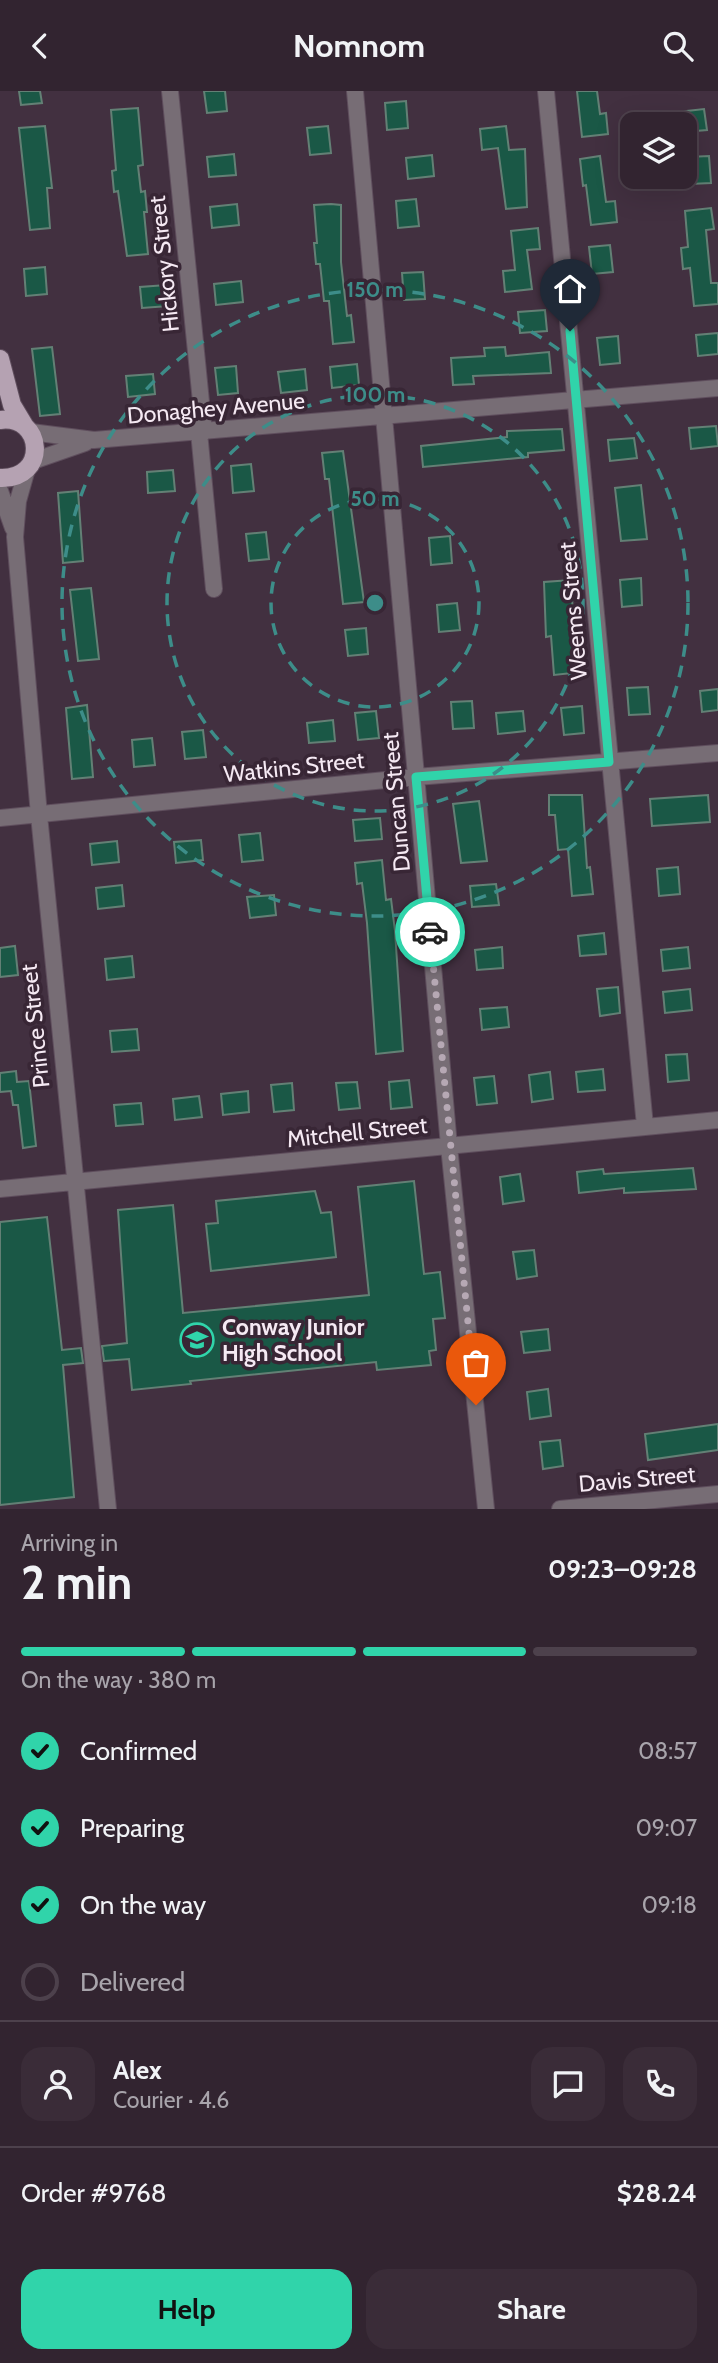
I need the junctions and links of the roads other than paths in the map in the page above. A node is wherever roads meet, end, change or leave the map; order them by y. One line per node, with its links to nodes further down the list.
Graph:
1 (170, 91): 10 (street, Hickory Street)
2 (355, 91): 7 (street, Duncan Street)
3 (546, 91): 6 (street, Weems Street)
4 (0, 359): 9 (main road)
5 (718, 388): 6 (street, Donaghey Avenue)
6 (577, 401): 7 (street, Donaghey Avenue); 18 (street, Weems Street)
7 (385, 417): 10 (street, Donaghey Avenue); 19 (street, Duncan Street)
8 (0, 420): 9 (main road)
9 (27, 429): 11 (street, Donaghey Avenue); 12 (main road)
10 (201, 432): 11 (street, Donaghey Avenue); 16 (street, Hickory Street)
11 (94, 440): 12 (street, Donaghey Avenue)
12 (30, 465): 13 (main road); 15 (street, Prince Street)
13 (0, 478)
14 (0, 491): 15 (street, Prince Street)
15 (15, 537): 20 (street, Prince Street)
16 (214, 589)
17 (718, 753): 18 (street, Watkins Street)
18 (609, 762): 19 (street, Watkins Street); 23 (street, Weems Street)
19 (416, 777): 20 (street, Watkins Street); 24 (street, Duncan Street)
20 (39, 815): 21 (street, Watkins Street); 25 (street, Prince Street)
21 (0, 818)
22 (718, 1120): 23 (street, Mitchell Street)
23 (645, 1126): 24 (street, Mitchell Street)
24 (449, 1146): 25 (street, Mitchell Street); 29 (street, Duncan Street)
25 (76, 1184): 26 (street, Mitchell Street); 28 (street, Prince Street)
26 (0, 1189)
27 (718, 1494): 30 (street, Davis Street)
28 (108, 1509)
29 (486, 1509)
30 (560, 1509)

